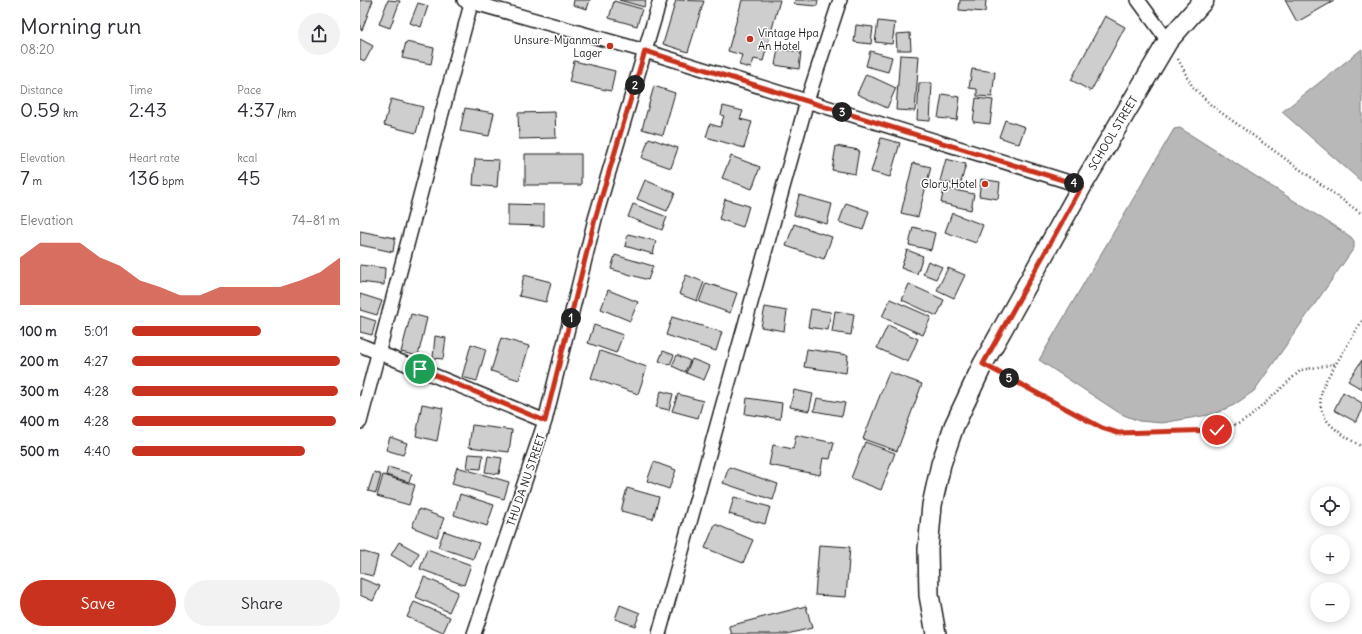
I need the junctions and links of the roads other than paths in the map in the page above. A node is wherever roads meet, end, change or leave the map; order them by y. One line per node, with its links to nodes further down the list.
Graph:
1 (660, 0): 7 (street, THU DA NU STREET)
2 (840, 0): 8 (street)
3 (1138, 0): 6 (street)
4 (1204, 0): 6 (street, SCHOOL STREET)
5 (469, 1): 7 (street); 11 (street)
6 (1168, 41): 9 (street, SCHOOL STREET)
7 (645, 51): 8 (street); 12 (street, THU DA NU STREET)
8 (807, 101): 9 (street); 15 (street)
9 (1082, 186): 16 (street, SCHOOL STREET)
10 (360, 345): 11 (street)
11 (378, 352): 12 (street); 13 (street)
12 (545, 421): 14 (street, THU DA NU STREET)
13 (360, 422)
14 (474, 634)
15 (659, 634)
16 (936, 634)

